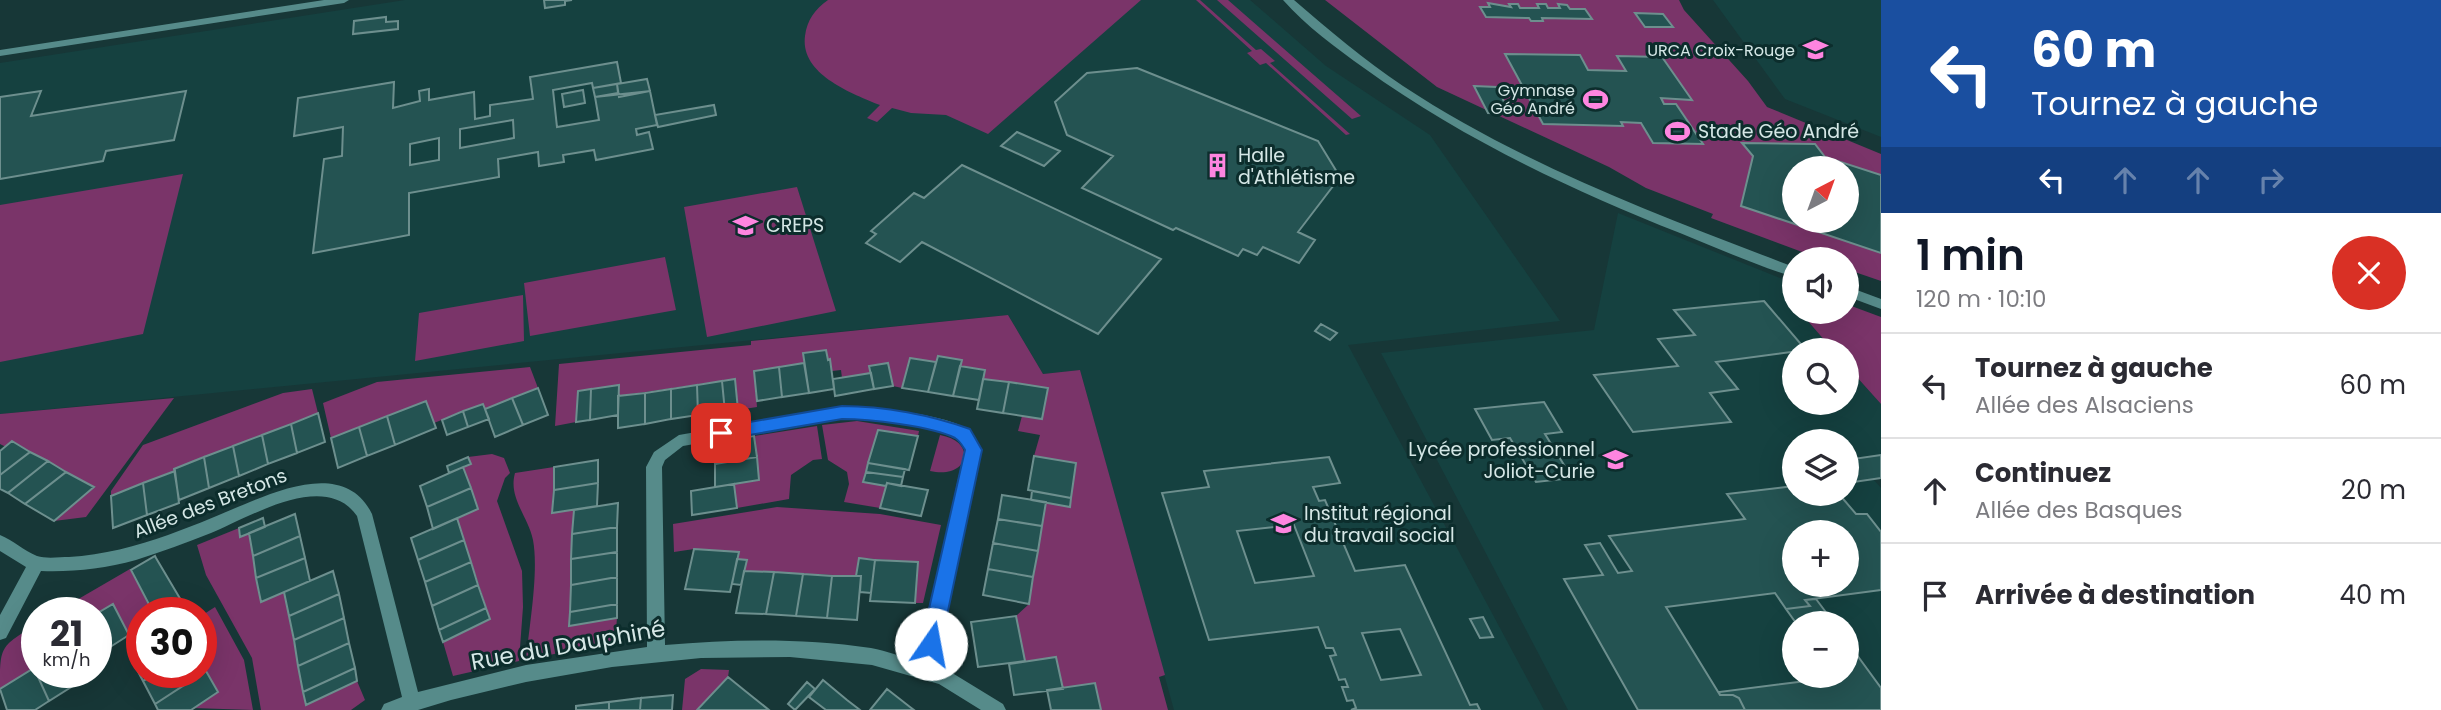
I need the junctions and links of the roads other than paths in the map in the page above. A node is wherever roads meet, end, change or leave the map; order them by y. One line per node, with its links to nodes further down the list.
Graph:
1 (344, 0): 3 (street)
2 (1288, 0): 4 (street)
3 (0, 53)
4 (1782, 266)
5 (1859, 296): 6 (street)
6 (1881, 304)
7 (0, 542): 8 (street)
8 (36, 564): 9 (street); 12 (street, Allée des Bretons)
9 (0, 632)
10 (656, 653): 11 (street, Rue du Dauphiné); 11 (street); 12 (street, Rue du Dauphiné)
11 (925, 670): 14 (street, Rue du Dauphiné)
12 (412, 702): 13 (street, Rue du Dauphiné)
13 (390, 710)
14 (997, 710)

